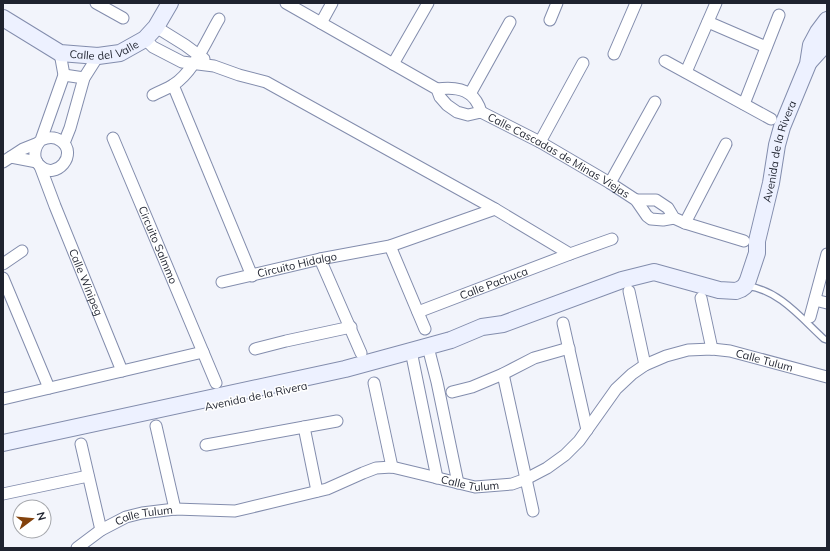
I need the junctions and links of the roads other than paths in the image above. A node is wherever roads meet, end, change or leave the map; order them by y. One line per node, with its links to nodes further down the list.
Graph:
1 (96, 3): 11 (street)
2 (170, 3): 18 (street)
3 (286, 3): 17 (street, Calle Cascadas de Minas Viejas)
4 (332, 3): 17 (street)
5 (428, 3): 28 (street)
6 (557, 3): 13 (street)
7 (636, 3): 23 (street)
8 (716, 3): 16 (street)
9 (779, 15): 20 (street)
10 (3, 18): 21 (street, Calle del Valle)
11 (123, 18)
12 (219, 18): 22 (street)
13 (550, 20)
14 (827, 20): 29 (street, Avenida de la Rivera)
15 (510, 22): 37 (street)
16 (708, 22): 20 (street); 31 (street)
17 (321, 23): 28 (street, Calle Cascadas de Minas Viejas)
18 (151, 33): 22 (street); 24 (street, Calle del Valle); 27 (street)
19 (827, 42): 29 (street, Avenida de la Rivera)
20 (766, 47): 39 (street)
21 (60, 53): 24 (street, Calle del Valle); 32 (street)
22 (198, 54): 27 (street); 30 (street)
23 (614, 54)
24 (98, 56): 33 (street)
25 (665, 61): 31 (street)
26 (583, 63): 44 (street)
27 (193, 64): 30 (street); 34 (street)
28 (393, 64): 35 (street, Calle Cascadas de Minas Viejas)
29 (808, 64): 57 (street, Avenida de la Rivera)
30 (214, 66): 53 (street)
31 (686, 72): 39 (street)
32 (64, 75): 33 (street); 43 (street)
33 (84, 78): 45 (street)
34 (173, 85): 36 (street); 64 (street, Circuito Hidalgo)
35 (437, 89): 37 (street); 40 (street, Calle Cascadas de Minas Viejas)
36 (153, 94)
37 (470, 94): 40 (street, Calle Cascadas de Minas Viejas)
38 (655, 102): 50 (street)
39 (744, 104): 41 (street)
40 (481, 112): 44 (street, Calle Cascadas de Minas Viejas)
41 (771, 119)
42 (113, 138): 82 (street, Circuito Salmmo)
43 (40, 142): 45 (street); 47 (street); 48 (street)
44 (540, 142): 50 (street, Calle Cascadas de Minas Viejas)
45 (64, 143): 49 (street)
46 (726, 144): 55 (street)
47 (7, 160): 48 (street)
48 (38, 164): 49 (street); 51 (street, Calle Winipeg)
49 (58, 169): 51 (street)
50 (610, 183): 52 (street, Calle Cascadas de Minas Viejas)
51 (50, 195): 86 (street, Calle Winipeg)
52 (636, 200): 54 (street, Calle Cascadas de Minas Viejas); 54 (street, Calle Cascadas de Minas Viejas)
53 (495, 209): 58 (street, Circuito Hidalgo); 60 (street)
54 (674, 218): 55 (street, Calle Cascadas de Minas Viejas)
55 (685, 223): 57 (street, Calle Cascadas de Minas Viejas)
56 (612, 239): 60 (street, Calle Pachuca)
57 (750, 241): 67 (street, Avenida de la Rivera); 68 (street, Avenida de la Rivera)
58 (390, 246): 62 (street, Circuito Hidalgo); 72 (street)
59 (22, 250): 63 (street)
60 (570, 254): 72 (street, Calle Pachuca)
61 (827, 254): 70 (street)
62 (320, 259): 64 (street, Circuito Hidalgo); 75 (street)
63 (3, 264)
64 (252, 276): 66 (street)
65 (3, 278): 91 (street)
66 (222, 282)
67 (626, 285): 68 (street, Avenida de la Rivera); 81 (street, Avenida de la Rivera); 85 (street)
68 (745, 286): 77 (lane)
69 (701, 298): 80 (street)
70 (815, 300): 71 (street); 73 (street)
71 (827, 303)
72 (418, 312): 76 (street)
73 (810, 317)
74 (563, 323): 78 (street)
75 (351, 328): 79 (street); 83 (street)
76 (425, 329)
77 (827, 340)
78 (569, 348): 87 (street); 99 (street)
79 (255, 349)
80 (712, 349): 85 (street, Calle Tulum); 88 (street, Calle Tulum)
81 (429, 351): 84 (street, Avenida de la Rivera); 94 (street)
82 (202, 352): 86 (street); 89 (street, Circuito Salmmo)
83 (362, 353)
84 (412, 356): 95 (street); 100 (street, Avenida de la Rivera)
85 (645, 365): 99 (street, Calle Tulum)
86 (122, 370): 91 (street)
87 (503, 374): 92 (street); 107 (street)
88 (827, 377)
89 (216, 383)
90 (374, 383): 104 (street)
91 (49, 388): 93 (street)
92 (452, 392)
93 (3, 399)
94 (441, 402): 95 (street); 108 (street)
95 (423, 405): 106 (street)
96 (337, 421): 98 (street)
97 (156, 426): 111 (street)
98 (304, 427): 102 (street); 109 (street)
99 (587, 430): 107 (street, Calle Tulum)
100 (72, 436): 101 (street, Avenida de la Rivera); 103 (street, Avenida de la Rivera); 105 (street)
101 (3, 443)
102 (206, 445)
103 (3, 452)
104 (392, 467): 106 (street, Calle Tulum); 109 (street, Calle Tulum)
105 (88, 476): 110 (street); 113 (street)
106 (437, 478): 108 (street, Calle Tulum)
107 (526, 479): 108 (street, Calle Tulum); 112 (street)
108 (458, 483)
109 (317, 491): 111 (street, Calle Tulum)
110 (3, 494)
111 (174, 509): 113 (street, Calle Tulum)
112 (533, 511)
113 (101, 530): 114 (street, Calle Tulum)
114 (77, 548)

